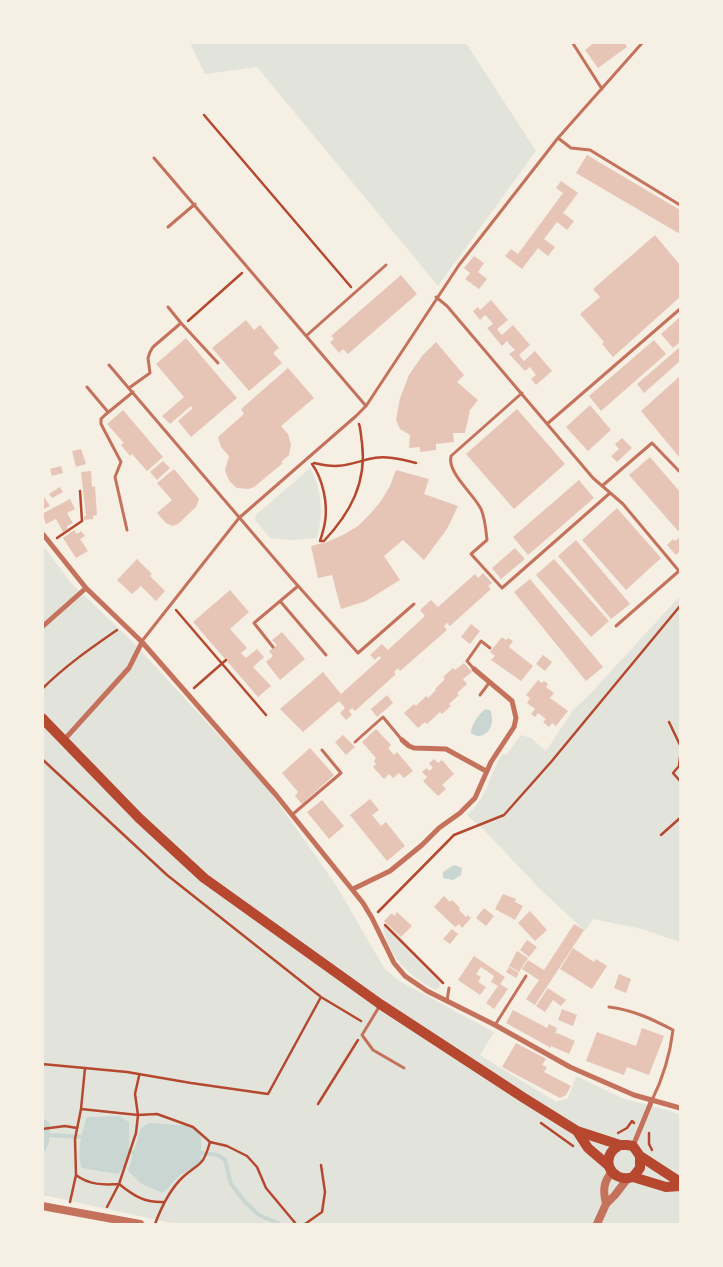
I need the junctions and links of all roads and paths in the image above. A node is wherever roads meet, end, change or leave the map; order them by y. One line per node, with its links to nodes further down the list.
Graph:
1 (572, 42): 3 (lane)
2 (643, 42): 3 (lane)
3 (602, 89): 5 (lane)
4 (204, 115): 12 (path)
5 (558, 138): 8 (lane); 13 (lane)
6 (154, 158): 7 (lane)
7 (195, 204): 9 (lane); 11 (lane)
8 (680, 205)
9 (168, 227)
10 (386, 265): 12 (lane)
11 (248, 268): 16 (path); 17 (lane)
12 (355, 292): 17 (lane)
13 (436, 297): 23 (lane); 24 (lane)
14 (168, 307): 16 (lane)
15 (680, 309): 27 (lane)
16 (182, 324): 18 (lane); 21 (lane)
17 (306, 336): 24 (lane)
18 (218, 363)
19 (109, 365): 21 (lane)
20 (87, 387): 25 (lane)
21 (129, 388): 22 (lane)
22 (133, 392): 25 (lane); 36 (lane)
23 (522, 393): 27 (lane); 35 (lane)
24 (366, 406): 26 (lane)
25 (108, 412): 37 (lane)
26 (356, 416): 28 (lane); 29 (path)
27 (547, 424): 33 (lane)
28 (306, 459): 30 (path); 36 (lane)
29 (364, 461): 30 (path); 30 (path); 31 (path)
30 (312, 463)
31 (416, 463)
32 (680, 470): 33 (lane)
33 (602, 486): 35 (lane)
34 (80, 490): 39 (path)
35 (610, 493): 47 (lane)
36 (239, 518): 40 (lane); 43 (lane)
37 (128, 530)
38 (42, 533): 39 (street)
39 (50, 543): 41 (street)
40 (298, 586): 42 (lane); 44 (lane)
41 (86, 588): 46 (street); 48 (street)
42 (280, 601): 50 (lane); 52 (lane)
43 (172, 604): 49 (lane); 54 (path)
44 (414, 604)
45 (680, 606): 76 (path)
46 (125, 625): 49 (street); 57 (path)
47 (616, 626)
48 (42, 627)
49 (142, 642): 58 (street); 63 (street)
50 (273, 647)
51 (490, 648): 55 (lane)
52 (326, 655)
53 (226, 660): 54 (path)
54 (222, 663): 58 (path); 60 (path)
55 (474, 669): 56 (street)
56 (489, 683): 59 (lane); 70 (street)
57 (42, 689)
58 (188, 694): 72 (street)
59 (480, 695)
60 (266, 715)
61 (42, 718): 63 (main road)
62 (669, 722): 66 (path)
63 (64, 740): 81 (main road)
64 (402, 740): 65 (lane); 70 (street)
65 (355, 742)
66 (680, 745)
67 (322, 750): 72 (lane)
68 (680, 757): 71 (path)
69 (42, 759): 79 (path)
70 (486, 771): 75 (street)
71 (680, 781)
72 (293, 814): 75 (street)
73 (680, 818): 74 (path)
74 (661, 834)
75 (353, 889): 76 (street)
76 (372, 918): 78 (path); 80 (street)
77 (526, 976): 84 (lane)
78 (450, 988): 80 (lane)
79 (321, 997): 83 (path); 89 (path)
80 (448, 1001): 84 (street)
81 (380, 1004): 83 (lane); 97 (main road)
82 (609, 1007): 90 (lane)
83 (368, 1023): 85 (lane)
84 (495, 1025): 90 (street)
85 (362, 1035): 88 (lane); 91 (path)
86 (42, 1064): 87 (path)
87 (85, 1068): 89 (path); 93 (path)
88 (404, 1068)
89 (139, 1075): 94 (path)
90 (652, 1100): 92 (street); 100 (street)
91 (318, 1104)
92 (680, 1108)
93 (82, 1109): 94 (path); 95 (path)
94 (138, 1115): 98 (path); 107 (path)
95 (77, 1128): 96 (path); 104 (path)
96 (42, 1129)
97 (577, 1131): 99 (main road); 103 (main road)
98 (210, 1142): 109 (path); 116 (path)
99 (620, 1145): 100 (main road); 103 (main road)
100 (633, 1146): 101 (main road)
101 (640, 1156): 105 (main road); 106 (main road)
102 (322, 1165): 117 (path)
103 (610, 1169): 105 (main road); 110 (street)
104 (76, 1175): 107 (path); 112 (path)
105 (630, 1177): 108 (main road); 110 (street)
106 (680, 1182)
107 (119, 1184): 109 (path); 113 (path)
108 (680, 1186)
109 (164, 1202): 115 (path)
110 (606, 1204): 118 (street)
111 (42, 1206): 112 (street)
112 (68, 1210): 113 (street)
113 (103, 1217): 114 (street)
114 (140, 1224)
115 (155, 1224)
116 (296, 1224)
117 (305, 1224)
118 (597, 1224)

